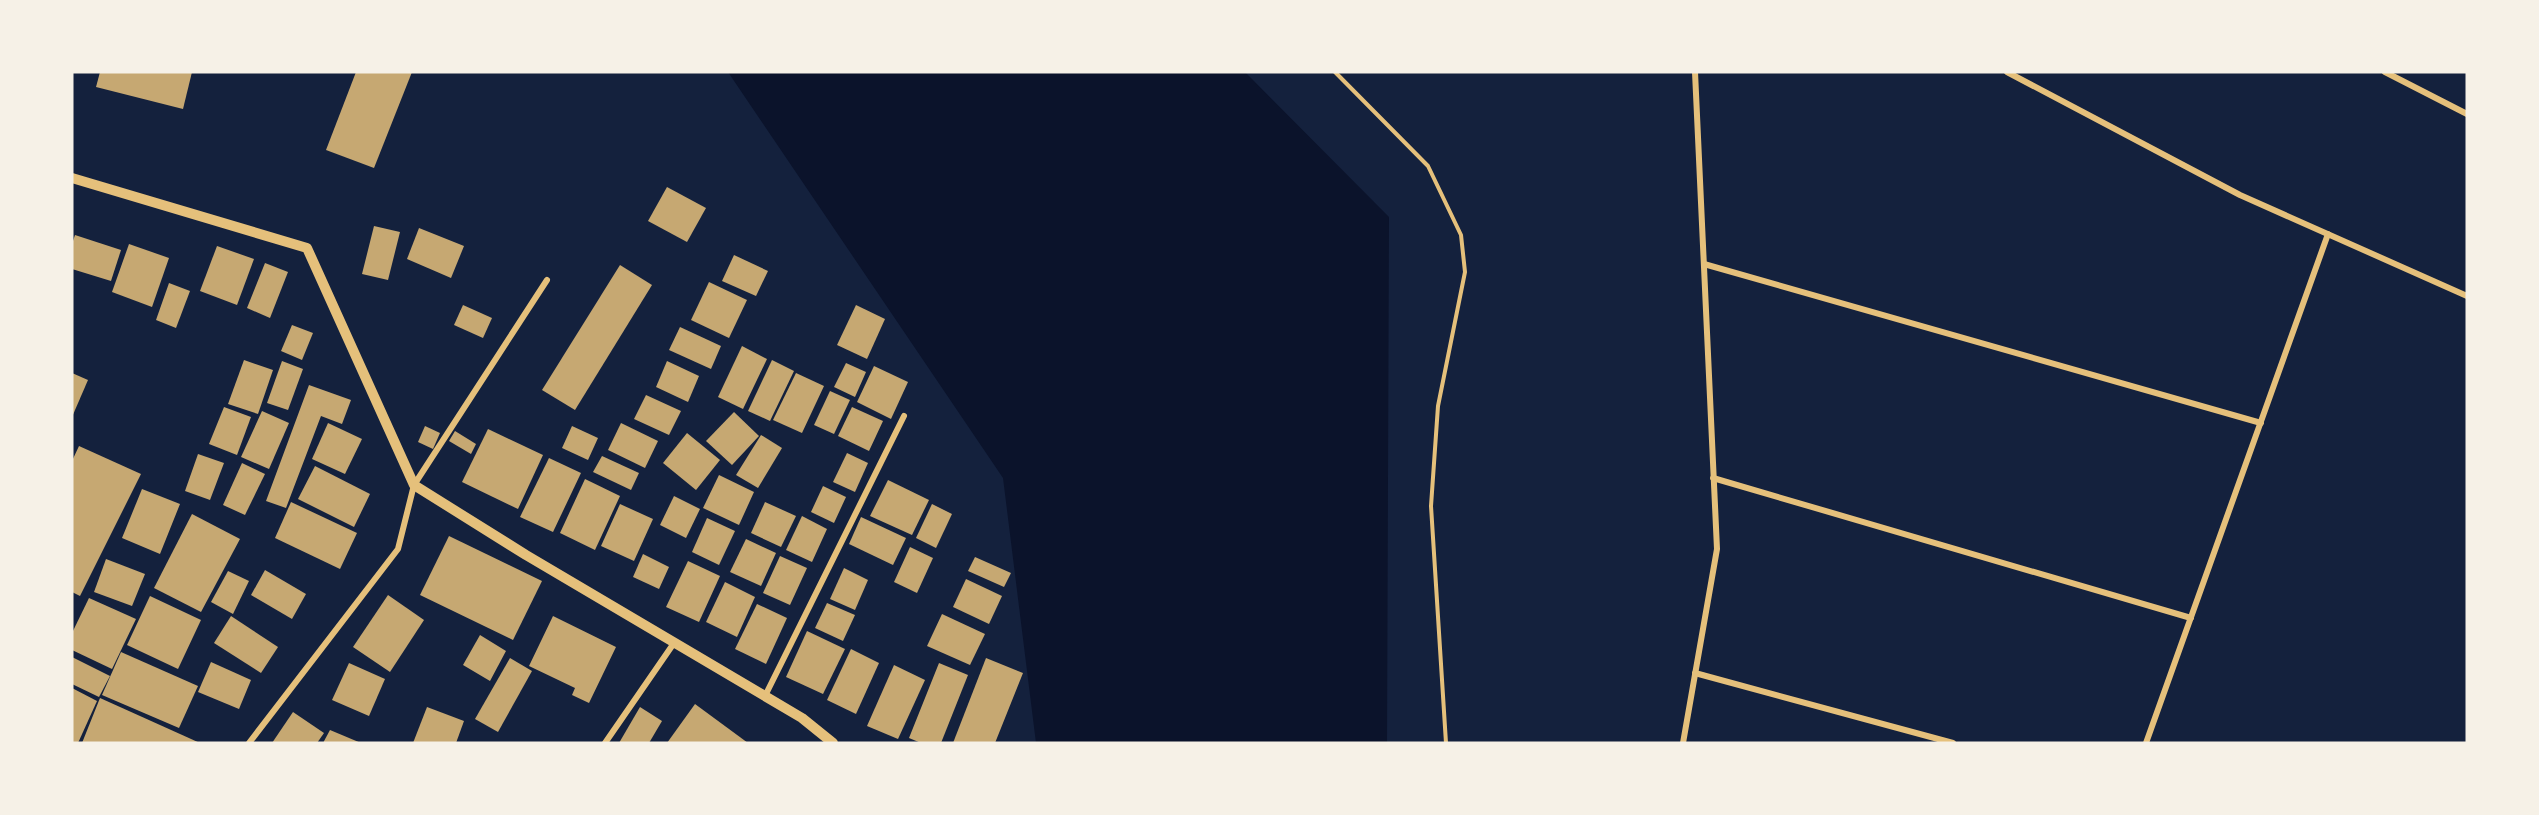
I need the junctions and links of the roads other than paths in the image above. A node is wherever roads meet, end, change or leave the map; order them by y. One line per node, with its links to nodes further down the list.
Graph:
1 (1695, 72): 7 (street)
2 (2007, 72): 6 (street)
3 (2385, 72): 4 (street)
4 (2467, 114)
5 (72, 178): 14 (street)
6 (2328, 234): 10 (street); 12 (street)
7 (1704, 264): 12 (street); 13 (street)
8 (547, 280): 14 (street)
9 (2467, 286): 10 (street)
10 (2465, 295)
11 (904, 416): 18 (street)
12 (2261, 423): 15 (street)
13 (1713, 478): 15 (street); 17 (street)
14 (414, 485): 16 (street); 19 (street)
15 (2191, 618): 24 (street)
16 (674, 643): 18 (street); 20 (street)
17 (1695, 673): 22 (street); 23 (street)
18 (765, 696): 21 (street)
19 (249, 743)
20 (605, 743)
21 (832, 743)
22 (1683, 743)
23 (1953, 743)
24 (2146, 743)

